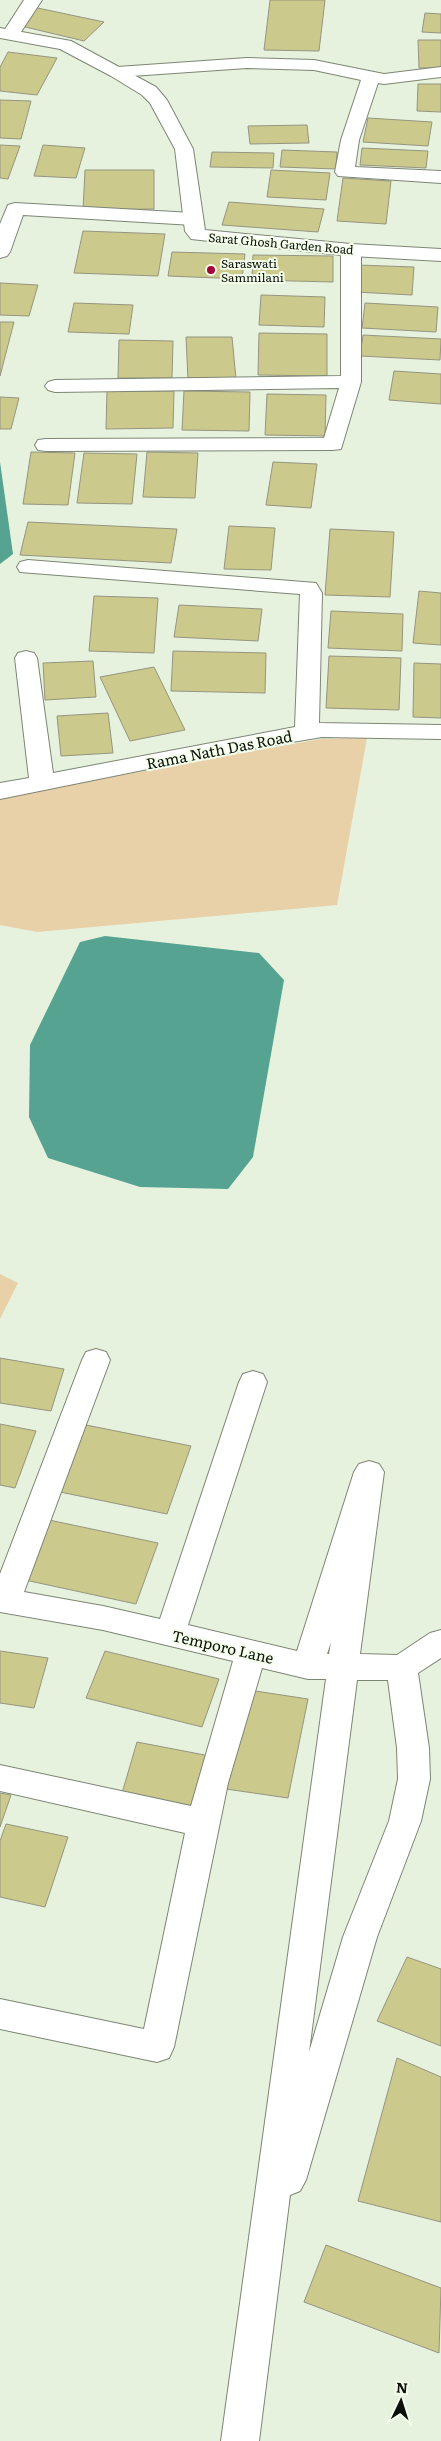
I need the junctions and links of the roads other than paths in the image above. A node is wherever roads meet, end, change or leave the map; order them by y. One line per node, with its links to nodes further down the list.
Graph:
1 (33, 0): 2 (street)
2 (6, 33): 3 (street, Sarat Ghosh Garden Road)
3 (117, 72): 5 (street); 7 (street, Sarat Ghosh Garden Road)
4 (441, 72): 5 (street)
5 (371, 76): 6 (street)
6 (441, 177)
7 (193, 219): 8 (street, Sarat Ghosh Garden Road); 9 (street)
8 (351, 250): 10 (street, Sarat Ghosh Garden Road); 11 (street)
9 (0, 252)
10 (441, 255)
11 (351, 382): 12 (street); 13 (street)
12 (55, 386)
13 (46, 445)
14 (28, 567): 16 (street)
15 (26, 658): 18 (street)
16 (307, 732): 17 (street, Rama Nath Das Road); 18 (street, Rama Nath Das Road)
17 (441, 732)
18 (42, 784): 19 (street, Rama Nath Das Road)
19 (0, 792)
20 (96, 1360): 22 (street)
21 (252, 1382): 23 (street)
22 (2, 1601): 23 (street, Temporo Lane)
23 (170, 1634): 25 (street, Temporo Lane)
24 (441, 1642): 27 (street)
25 (250, 1652): 26 (street, Temporo Lane); 29 (street)
26 (308, 1666): 27 (street, Temporo Lane); 32 (street)
27 (402, 1668): 31 (street)
28 (0, 1778): 29 (street)
29 (204, 1823): 30 (street)
30 (0, 2014)
31 (263, 2265)
32 (240, 2441)

